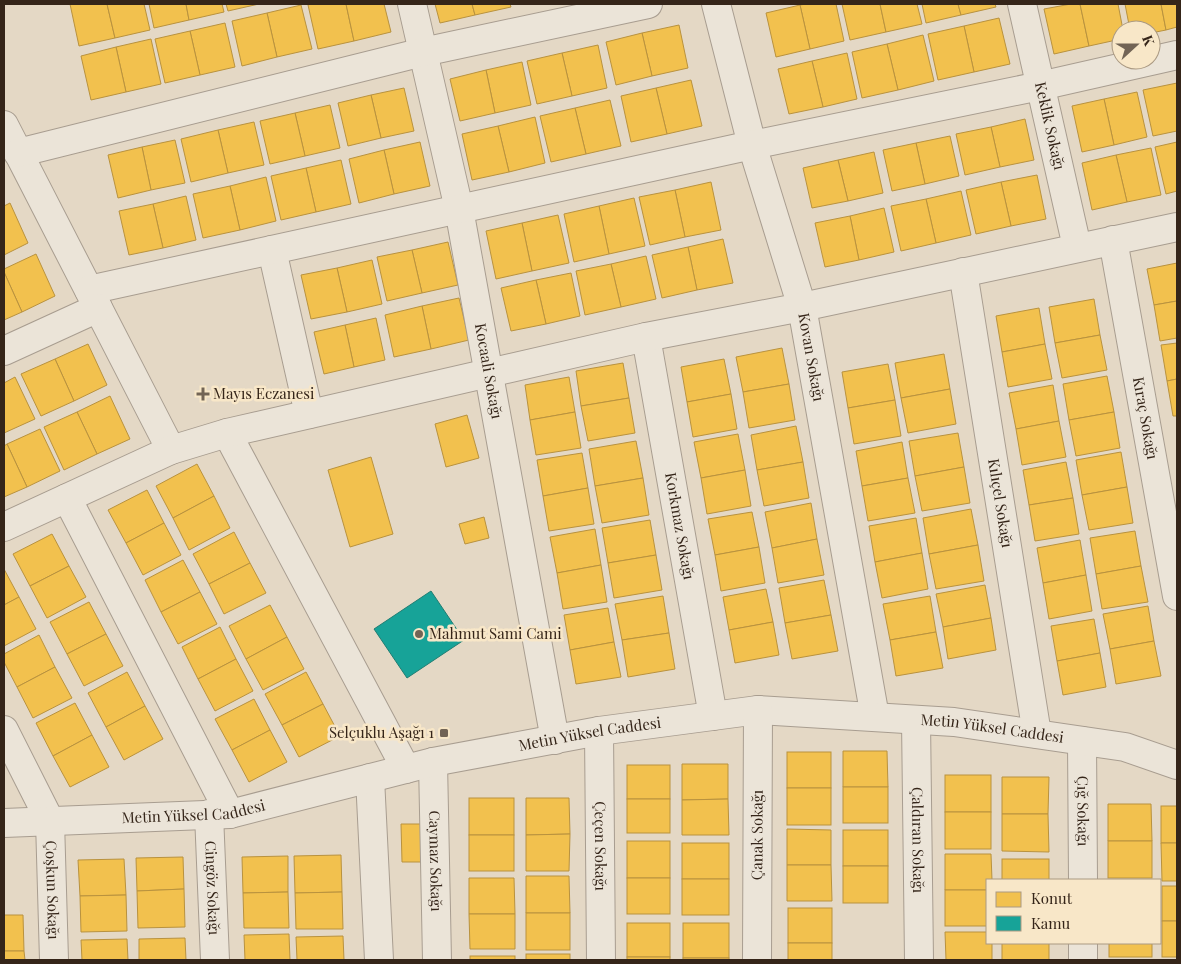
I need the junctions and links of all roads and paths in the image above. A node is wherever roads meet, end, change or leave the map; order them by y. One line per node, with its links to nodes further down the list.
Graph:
1 (412, 4): 5 (street, Kocaali Sokağı)
2 (648, 4): 5 (street)
3 (716, 4): 9 (street, Kovan Sokağı)
4 (1022, 4): 7 (street, Keklik Sokağı)
5 (423, 52): 10 (street); 11 (street, Kocaali Sokağı)
6 (1177, 55): 7 (street)
7 (1040, 86): 9 (street); 14 (street, Keklik Sokağı)
8 (4, 125): 10 (street)
9 (752, 145): 11 (street); 18 (street, Kovan Sokağı)
10 (16, 165): 17 (street)
11 (459, 209): 15 (street); 21 (street, Kocaali Sokağı)
12 (1177, 227): 13 (street)
13 (1113, 240): 14 (street); 27 (street, Kıraç Sokağı)
14 (1077, 247): 16 (street)
15 (272, 250): 17 (street); 22 (street)
16 (963, 272): 18 (street); 34 (street, Kılıçel Sokağı)
17 (93, 299): 20 (street); 24 (street)
18 (802, 307): 19 (street); 30 (street, Kovan Sokağı)
19 (646, 337): 21 (street); 29 (street, Korkmaz Sokağı)
20 (4, 351)
21 (488, 373): 22 (street); 35 (street, Kocaali Sokağı)
22 (309, 414): 23 (street)
23 (227, 432): 24 (street); 39 (street)
24 (171, 450): 25 (street)
25 (67, 498): 26 (street); 41 (street)
26 (4, 527)
27 (1177, 596)
28 (758, 710): 29 (street, Metin Yüksel Caddesi); 30 (street, Metin Yüksel Caddesi); 51 (street, Çanak Sokağı)
29 (712, 716): 33 (street, Metin Yüksel Caddesi)
30 (875, 718): 31 (street, Metin Yüksel Caddesi)
31 (916, 720): 34 (street, Metin Yüksel Caddesi); 52 (street, Çaldıran Sokağı)
32 (4, 730): 42 (street)
33 (599, 731): 35 (street, Metin Yüksel Caddesi); 50 (street, Çeçen Sokağı)
34 (1037, 734): 36 (street, Metin Yüksel Caddesi)
35 (555, 740): 37 (street, Metin Yüksel Caddesi)
36 (1082, 741): 38 (street, Metin Yüksel Caddesi); 44 (street, Çığ Sokağı)
37 (433, 762): 39 (street, Metin Yüksel Caddesi); 49 (street, Caymaz Sokağı)
38 (1177, 765)
39 (406, 769): 40 (street, Metin Yüksel Caddesi)
40 (370, 778): 41 (street, Metin Yüksel Caddesi); 48 (street)
41 (220, 814): 42 (street, Metin Yüksel Caddesi); 47 (street, Cingöz Sokağı)
42 (50, 821): 43 (street, Metin Yüksel Caddesi); 46 (street, Çoşkun Sokağı)
43 (4, 823)
44 (1083, 879)
45 (1083, 944): 53 (street)
46 (54, 960)
47 (215, 960)
48 (379, 960)
49 (437, 960)
50 (601, 960)
51 (757, 960)
52 (919, 960)
53 (1083, 960)

